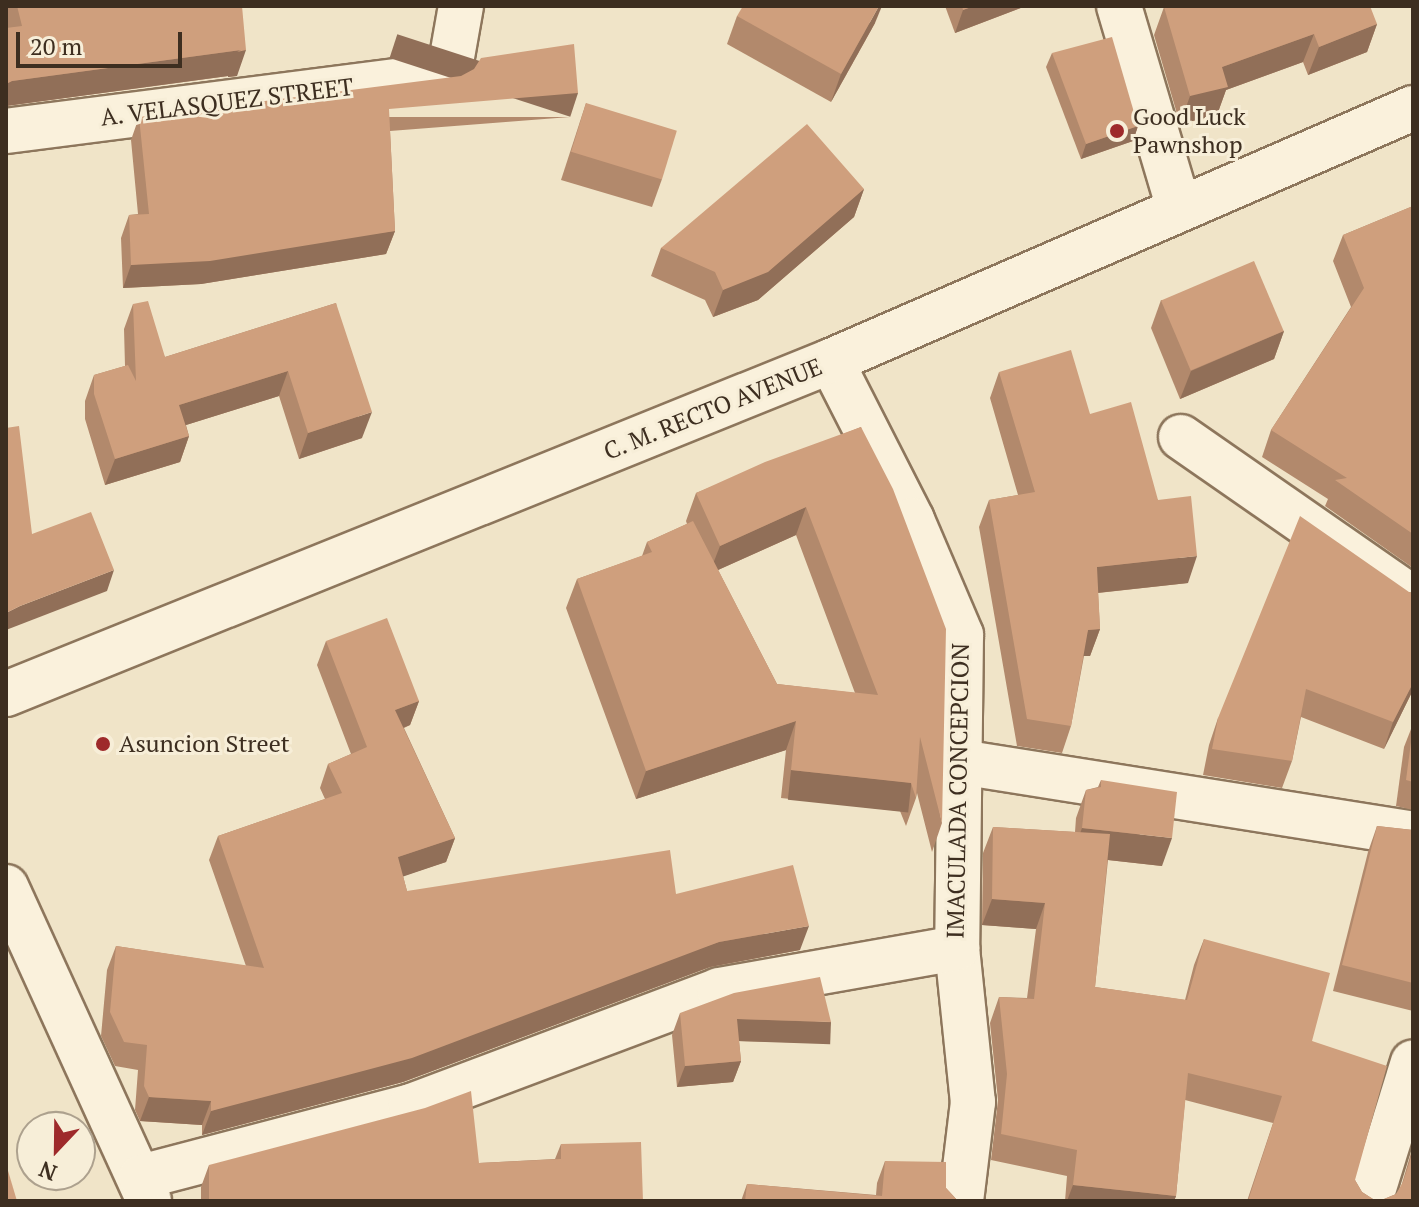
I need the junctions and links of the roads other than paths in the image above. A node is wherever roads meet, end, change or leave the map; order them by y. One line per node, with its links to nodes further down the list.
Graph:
1 (461, 6): 4 (street, A. VELASQUEZ STREET)
2 (1119, 6): 5 (street)
3 (1413, 108): 5 (street, C. M. RECTO AVENUE)
4 (6, 131)
5 (1179, 209): 6 (street, C. M. RECTO AVENUE)
6 (831, 361): 9 (street, C. M. RECTO AVENUE); 10 (street, IMACULADA CONCEPCION)
7 (1181, 437): 8 (street)
8 (1413, 598)
9 (6, 694)
10 (960, 762): 11 (street); 13 (street, IMACULADA CONCEPCION)
11 (1413, 834)
12 (6, 887): 15 (street)
13 (957, 948): 15 (street); 16 (street, IMACULADA CONCEPCION)
14 (1413, 1062): 17 (street)
15 (145, 1189)
16 (961, 1201)
17 (1370, 1201)

